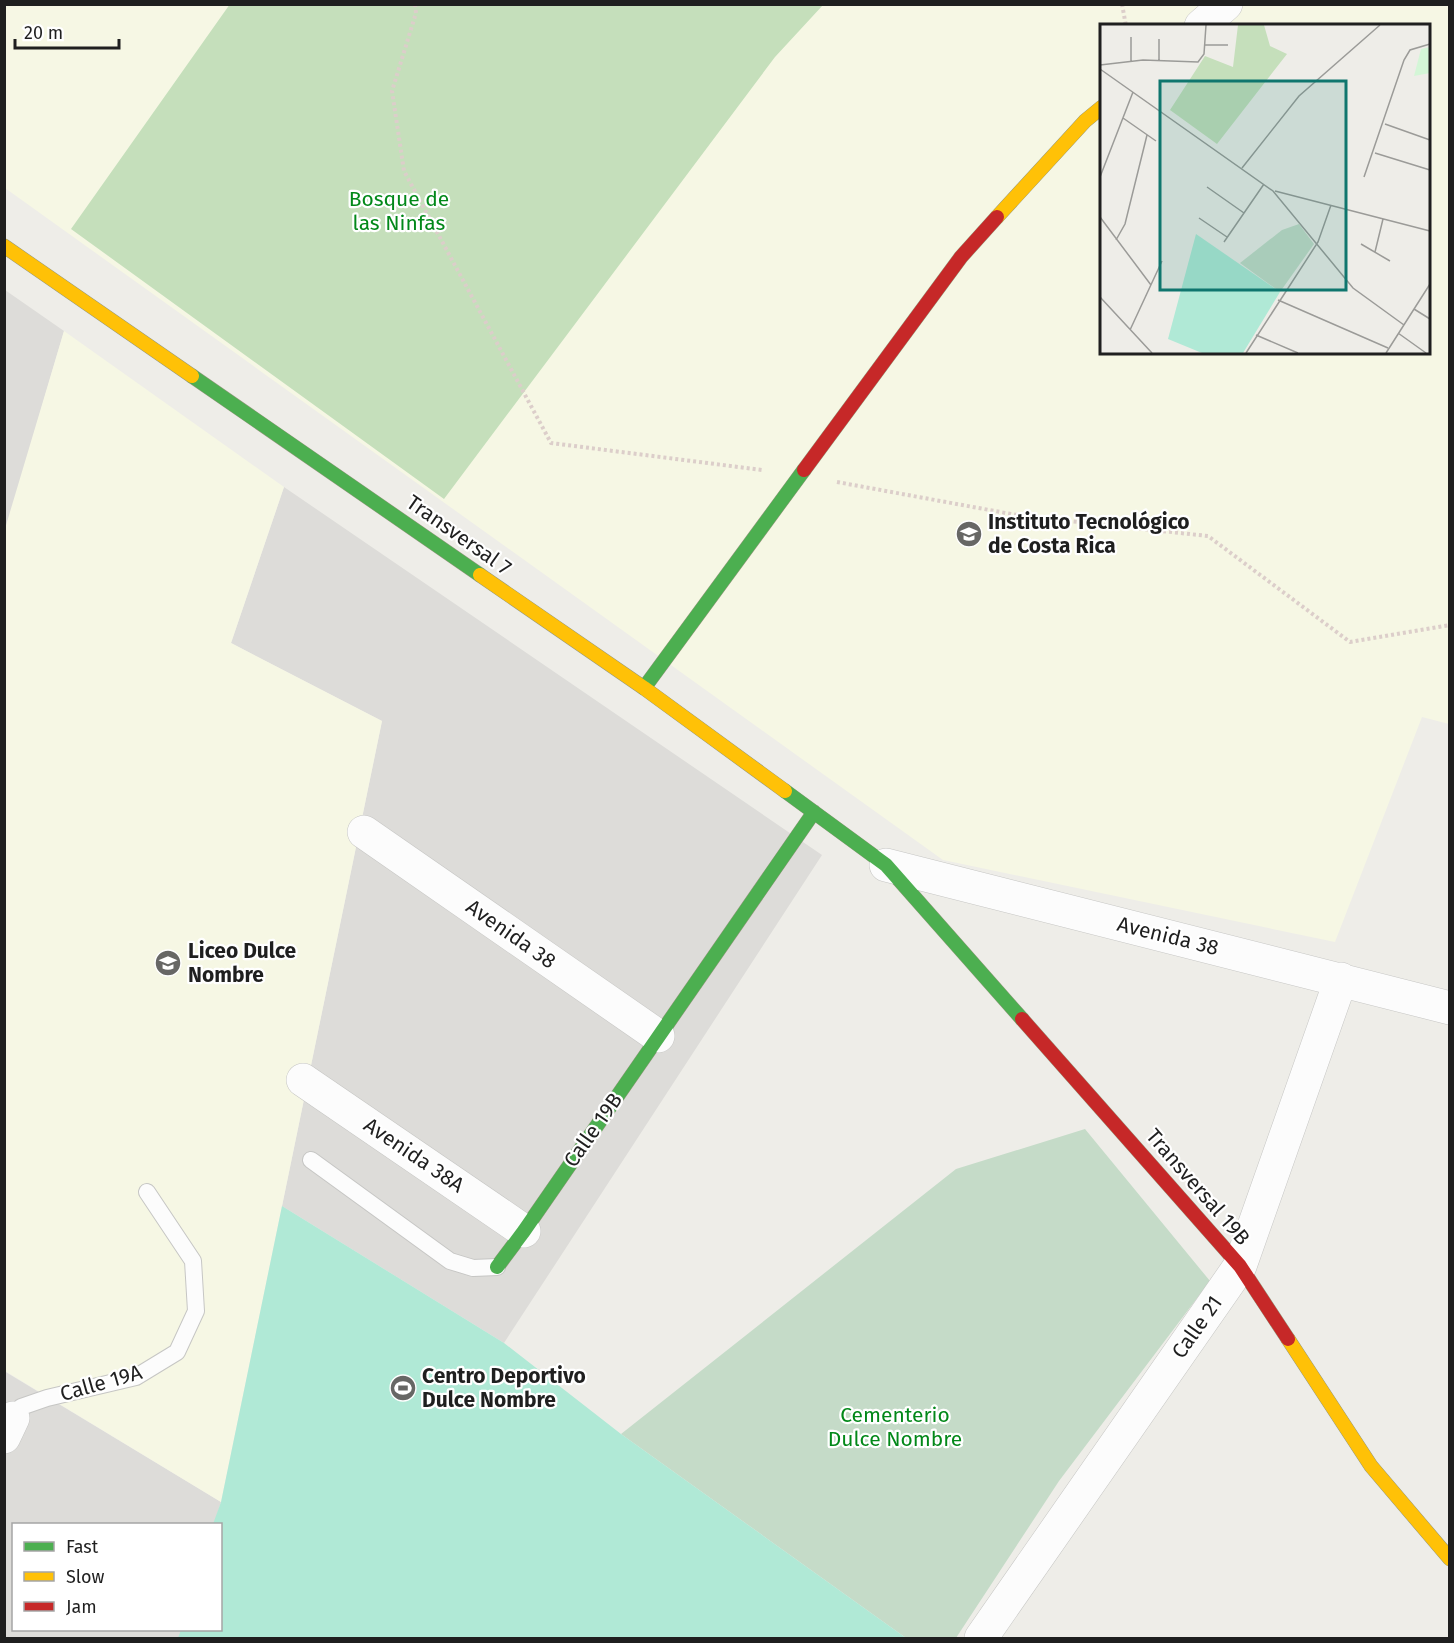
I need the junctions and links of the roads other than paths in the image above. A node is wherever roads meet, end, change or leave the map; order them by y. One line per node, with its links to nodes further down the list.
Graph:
1 (1226, 4): 2 (street)
2 (1203, 24)
3 (1100, 108): 5 (street)
4 (4, 246): 5 (street, Transversal 7)
5 (644, 688): 6 (street, Transversal 7)
6 (814, 812): 8 (street, Transversal 7); 11 (street, Calle 19B)
7 (364, 832): 11 (street, Avenida 38)
8 (886, 865): 9 (street, Avenida 38); 16 (street, Transversal 19B)
9 (1341, 979): 10 (street, Avenida 38); 16 (street, Calle 21)
10 (1449, 1008)
11 (658, 1036): 15 (street, Calle 19B)
12 (303, 1080): 15 (street, Avenida 38A)
13 (311, 1160): 17 (lane, Calle 19B)
14 (147, 1192): 18 (lane, Calle 19A)
15 (524, 1231): 17 (street, Calle 19B)
16 (1240, 1266): 19 (street, Transversal 19B); 20 (street, Calle 21)
17 (497, 1267)
18 (9, 1427)
19 (1449, 1559)
20 (981, 1638)

